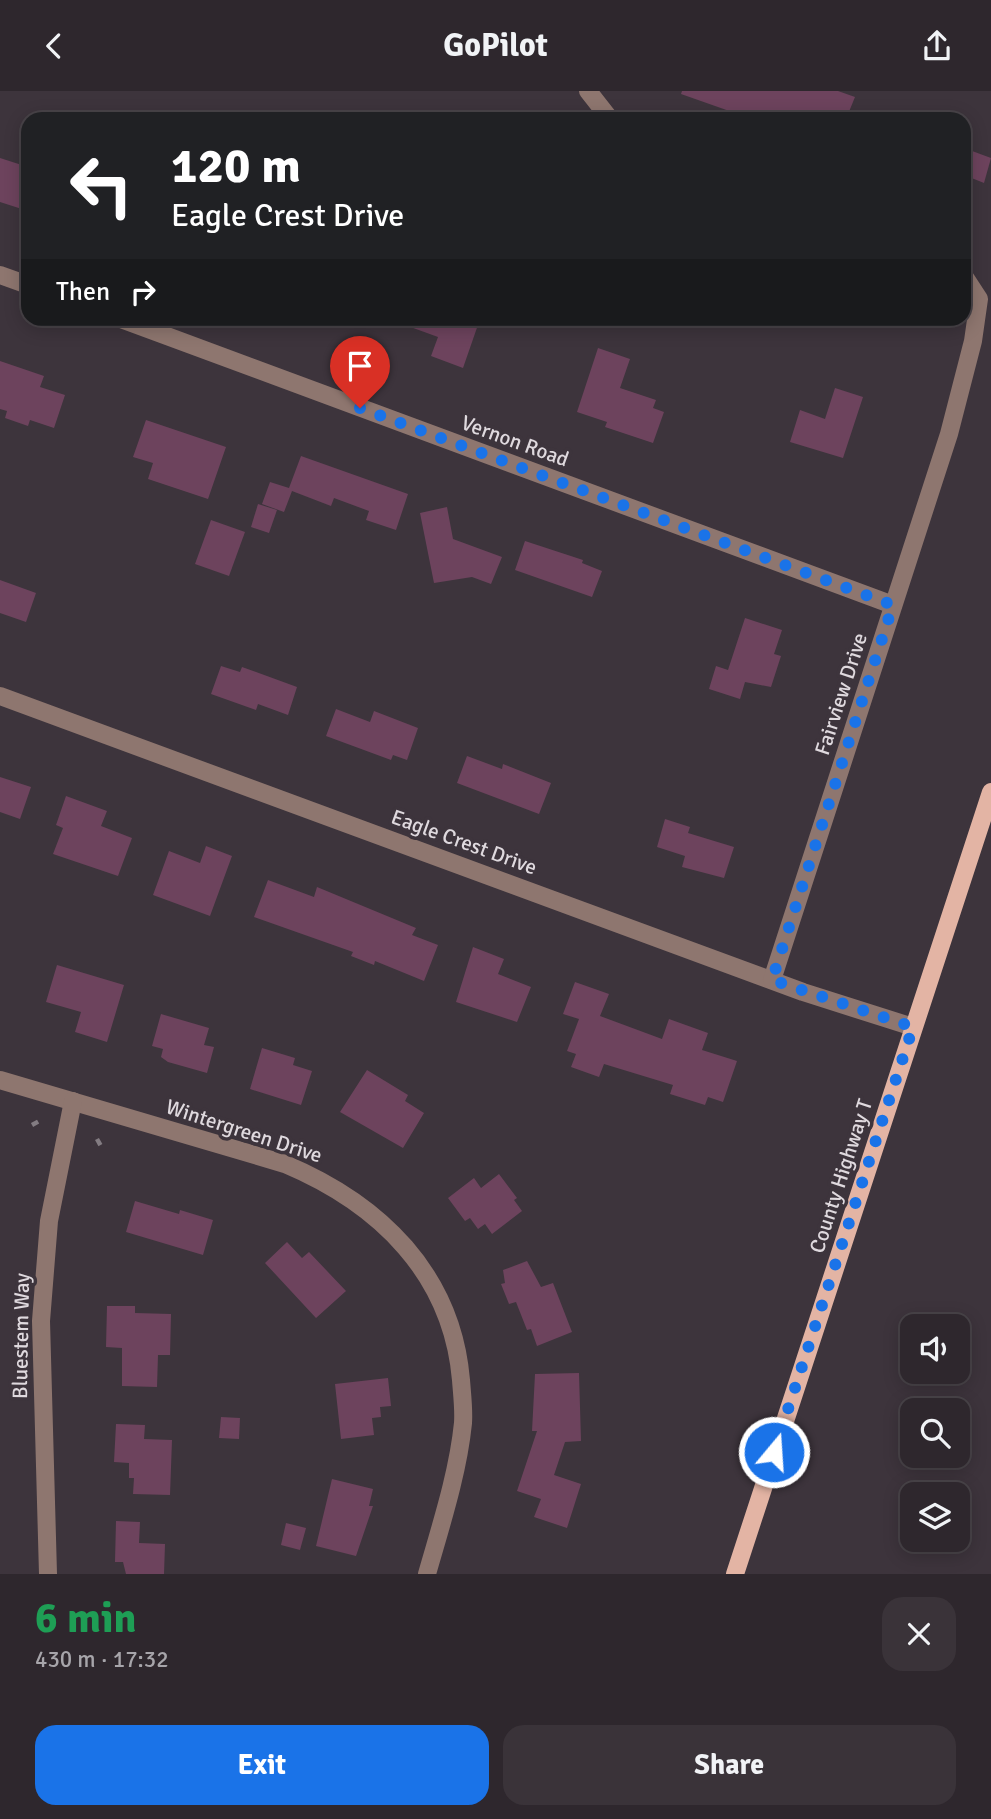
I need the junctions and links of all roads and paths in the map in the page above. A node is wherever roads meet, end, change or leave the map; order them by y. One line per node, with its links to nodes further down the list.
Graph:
1 (588, 91): 2 (street)
2 (604, 112)
3 (0, 275): 4 (street)
4 (21, 282)
5 (971, 287): 7 (street, Fairview Drive)
6 (140, 326): 7 (street, Vernon Road)
7 (893, 605): 10 (street, Fairview Drive)
8 (0, 696): 10 (street, Eagle Crest Drive)
9 (991, 792): 11 (main road, County Highway T)
10 (772, 980): 11 (street, Eagle Crest Drive)
11 (913, 1027): 20 (main road, County Highway T)
12 (0, 1080): 13 (street, Wintergreen Drive)
13 (73, 1101): 18 (street, Bluestem Way); 19 (street, Wintergreen Drive)
14 (41, 1120): 15 (path)
15 (32, 1125)
16 (97, 1139): 17 (path)
17 (102, 1148)
18 (48, 1574)
19 (428, 1574)
20 (735, 1574)

